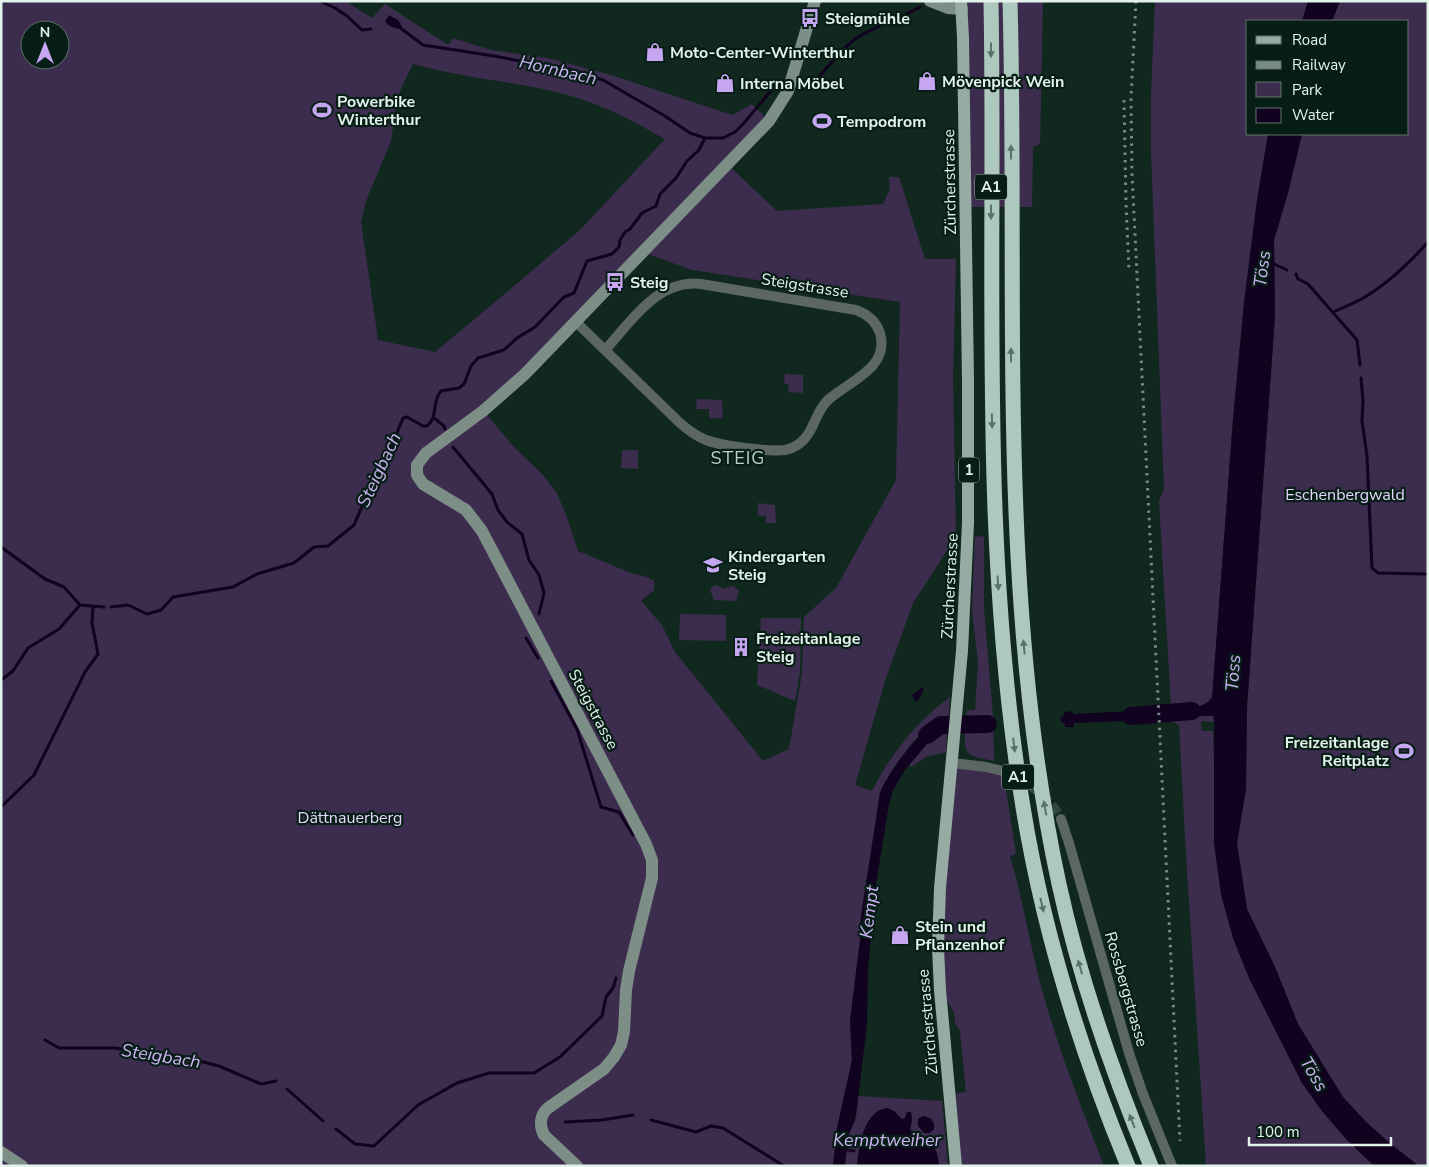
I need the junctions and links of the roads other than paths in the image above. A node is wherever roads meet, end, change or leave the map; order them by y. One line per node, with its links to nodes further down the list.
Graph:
1 (815, 1): 8 (main road, Steigstrasse)
2 (930, 1): 6 (main road)
3 (991, 1): 17 (highway, A1, one-way to 17)
4 (1010, 1): 7 (highway, A1)
5 (1020, 1): 7 (highway, A1)
6 (961, 4): 10 (main road, Zürcherstrasse / 1)
7 (1011, 100): 18 (highway, A1, one-way to 7)
8 (576, 322): 9 (street, Steigstrasse); 15 (main road, Steigstrasse)
9 (605, 350): 9 (street, Steigstrasse)
10 (953, 763): 11 (street); 16 (main road, Zürcherstrasse / 1)
11 (1003, 771)
12 (1060, 819): 19 (street, Rossbergstrasse)
13 (1, 1152): 14 (main road)
14 (22, 1166)
15 (577, 1166)
16 (956, 1166)
17 (1128, 1166)
18 (1151, 1166)
19 (1172, 1166)

